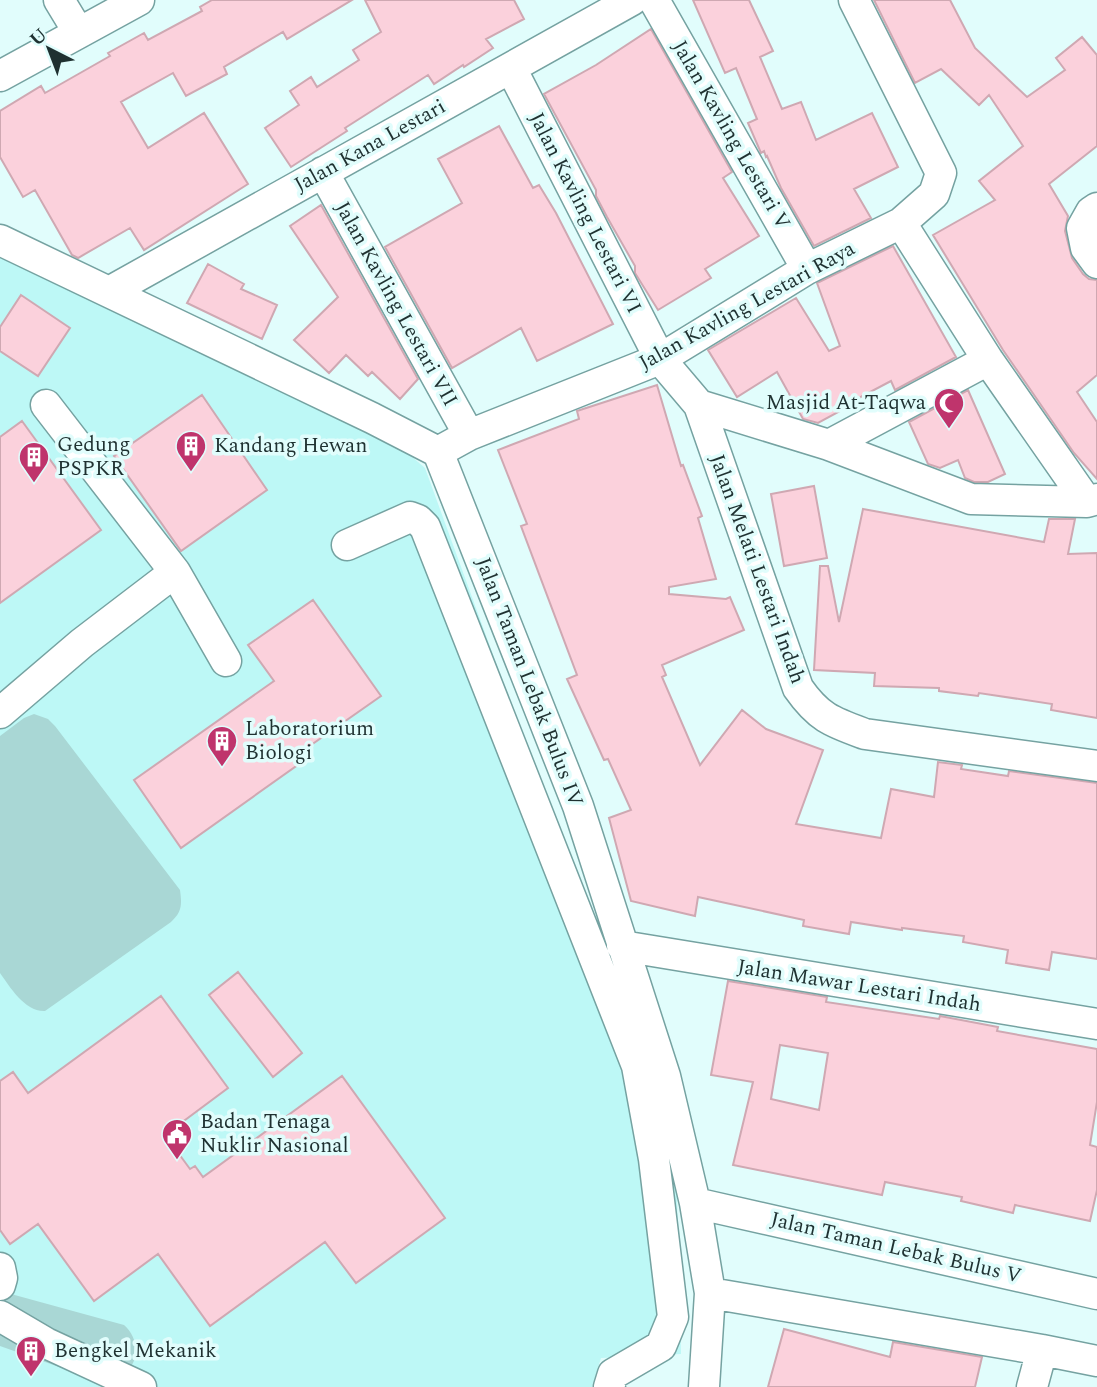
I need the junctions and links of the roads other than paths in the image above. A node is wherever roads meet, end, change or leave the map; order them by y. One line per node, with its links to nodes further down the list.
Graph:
1 (59, 0): 6 (street)
2 (139, 0): 6 (street)
3 (632, 0): 7 (street, Jalan Kana Lestari)
4 (654, 0): 14 (street, Jalan Kavling Lestari V)
5 (854, 0): 11 (street, Jalan Kavling Lestari Raya)
6 (79, 33): 8 (street)
7 (511, 68): 9 (street, Jalan Kana Lestari); 16 (street, Jalan Kavling Lestari VI)
8 (0, 76)
9 (323, 172): 15 (street, Jalan Kana Lestari); 20 (street, Jalan Kavling Lestari VII)
10 (1097, 208): 13 (street)
11 (901, 223): 14 (street, Jalan Kavling Lestari Raya); 17 (street)
12 (0, 240): 15 (street)
13 (1097, 263)
14 (807, 270): 16 (street, Jalan Kavling Lestari Raya)
15 (108, 292): 22 (street)
16 (660, 359): 19 (street, Jalan Melati Lestari Indah); 20 (street, Jalan Kavling Lestari Raya)
17 (988, 360): 21 (street); 23 (street)
18 (46, 405): 25 (street)
19 (699, 405): 21 (street); 28 (street, Jalan Melati Lestari Indah)
20 (469, 435): 22 (street, Jalan Kavling Lestari Raya)
21 (829, 444): 23 (street)
22 (438, 452): 29 (street, Jalan Taman Lebak Bulus IV)
23 (1092, 501)
24 (347, 545): 40 (street)
25 (175, 572): 26 (street); 27 (street)
26 (226, 661)
27 (0, 713)
28 (1097, 766)
29 (622, 946): 30 (street, Jalan Mawar Lestari Indah); 31 (street, Jalan Taman Lebak Bulus IV)
30 (1097, 1024)
31 (695, 1203): 34 (street, Jalan Taman Lebak Bulus IV); 35 (street, Jalan Taman Lebak Bulus V)
32 (0, 1268): 33 (street)
33 (0, 1285)
34 (710, 1293): 37 (street); 41 (street, Jalan Taman Lebak Bulus IV)
35 (1097, 1294)
36 (0, 1316): 39 (street)
37 (1042, 1350): 38 (street); 42 (street)
38 (1097, 1361)
39 (141, 1387)
40 (609, 1387)
41 (704, 1387)
42 (1032, 1387)

